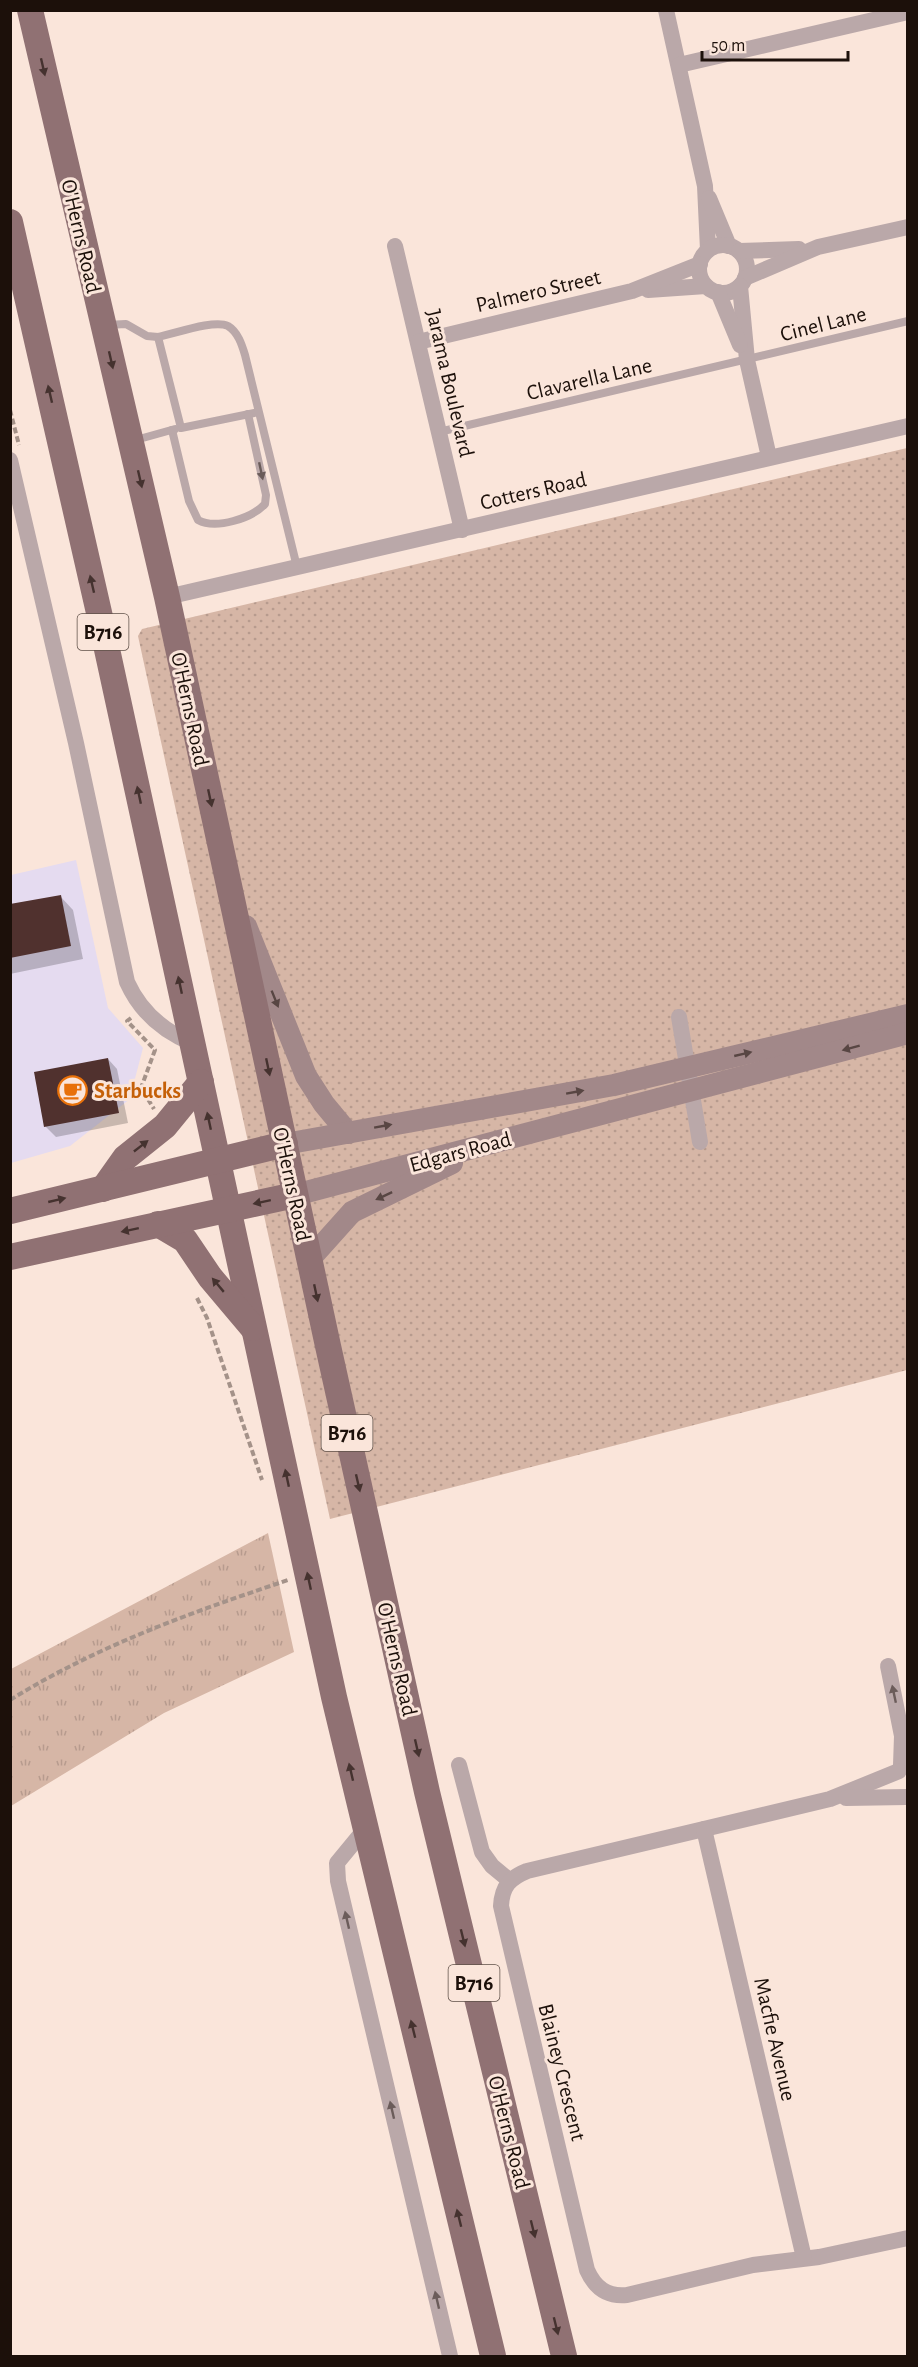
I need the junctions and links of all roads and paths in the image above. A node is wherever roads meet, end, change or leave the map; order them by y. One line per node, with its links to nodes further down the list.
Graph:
1 (30, 10): 17 (main road, O'Herns Road / B716, one-way to 17)
2 (666, 10): 5 (street)
3 (908, 12): 4 (street)
4 (866, 16): 5 (street)
5 (678, 65): 6 (street)
6 (705, 186): 11 (street); 12 (street)
7 (10, 222): 37 (main road, B716, one-way to 7)
8 (908, 227): 10 (street)
9 (395, 246): 19 (street, Jarama Boulevard)
10 (818, 247): 11 (street); 13 (street)
11 (734, 248): 12 (street); 13 (street)
12 (704, 257): 14 (street); 15 (street, Palmero Street)
13 (742, 282): 14 (street); 20 (street)
14 (712, 289): 15 (street, Palmero Street); 20 (street)
15 (632, 291): 19 (street, Palmero Street)
16 (908, 321): 20 (lane, Cinel Lane)
17 (103, 325): 18 (lane); 27 (main road, O'Herns Road / B716, one-way to 27)
18 (158, 337): 21 (lane); 24 (lane)
19 (418, 342): 26 (street, Jarama Boulevard)
20 (747, 360): 26 (lane, Clavarella Lane); 28 (street)
21 (259, 412): 22 (lane); 31 (lane)
22 (248, 414): 24 (lane); 25 (lane, one-way to 25)
23 (908, 426): 28 (street, Cotters Road)
24 (181, 428): 25 (lane)
25 (172, 430): 27 (lane)
26 (440, 432): 30 (street, Jarama Boulevard)
27 (131, 441): 32 (main road, O'Herns Road / B716, one-way to 32)
28 (770, 457): 30 (street, Cotters Road)
29 (10, 460): 37 (street)
30 (462, 530): 31 (street, Cotters Road)
31 (297, 567): 32 (street, Cotters Road)
32 (167, 597): 33 (main road, O'Herns Road / B716, one-way to 33)
33 (229, 886): 41 (main road, one-way to 41); 44 (main road, O'Herns Road / B716, one-way to 44)
34 (908, 1015): 38 (main road, Edgars Road, one-way to 34)
35 (678, 1017): 38 (street)
36 (908, 1033): 40 (main road, Edgars Road, one-way to 40)
37 (192, 1042): 39 (main road, B716)
38 (686, 1068): 40 (street); 41 (main road, Edgars Road, one-way to 38)
39 (201, 1083): 45 (main road, B716, one-way to 39); 46 (main road, one-way to 39)
40 (691, 1090): 42 (main road, Edgars Road); 43 (street)
41 (348, 1132): 44 (main road, Edgars Road)
42 (493, 1142): 47 (main road, Edgars Road); 52 (main road, one-way to 52)
43 (700, 1142)
44 (285, 1144): 45 (main road, Edgars Road); 47 (main road, O'Herns Road / B716)
45 (218, 1159): 46 (main road, Edgars Road); 48 (main road, B716)
46 (103, 1189): 49 (main road, Edgars Road, one-way to 46)
47 (295, 1195): 48 (main road, Edgars Road, one-way to 48); 52 (main road, O'Herns Road / B716)
48 (228, 1209): 50 (main road, Edgars Road); 53 (main road, B716)
49 (10, 1211)
50 (158, 1224): 51 (main road, Edgars Road, one-way to 51); 53 (main road, one-way to 50)
51 (10, 1257)
52 (309, 1260): 68 (main road, O'Herns Road / B716, one-way to 68)
53 (255, 1330): 61 (main road, B716, one-way to 53)
54 (291, 1579): 56 (path)
55 (888, 1666): 57 (street, one-way to 55)
56 (10, 1700)
57 (902, 1764): 59 (street); 60 (street)
58 (459, 1765): 63 (street)
59 (907, 1797): 60 (street)
60 (831, 1799): 62 (street)
61 (365, 1829): 66 (street, one-way to 61); 67 (main road, B716, one-way to 61)
62 (704, 1829): 63 (street); 65 (street, Macfie Avenue)
63 (509, 1880): 65 (street, Blainey Crescent)
64 (908, 2238): 65 (street, Blainey Crescent)
65 (804, 2258)
66 (450, 2356)
67 (493, 2356)
68 (564, 2356)

